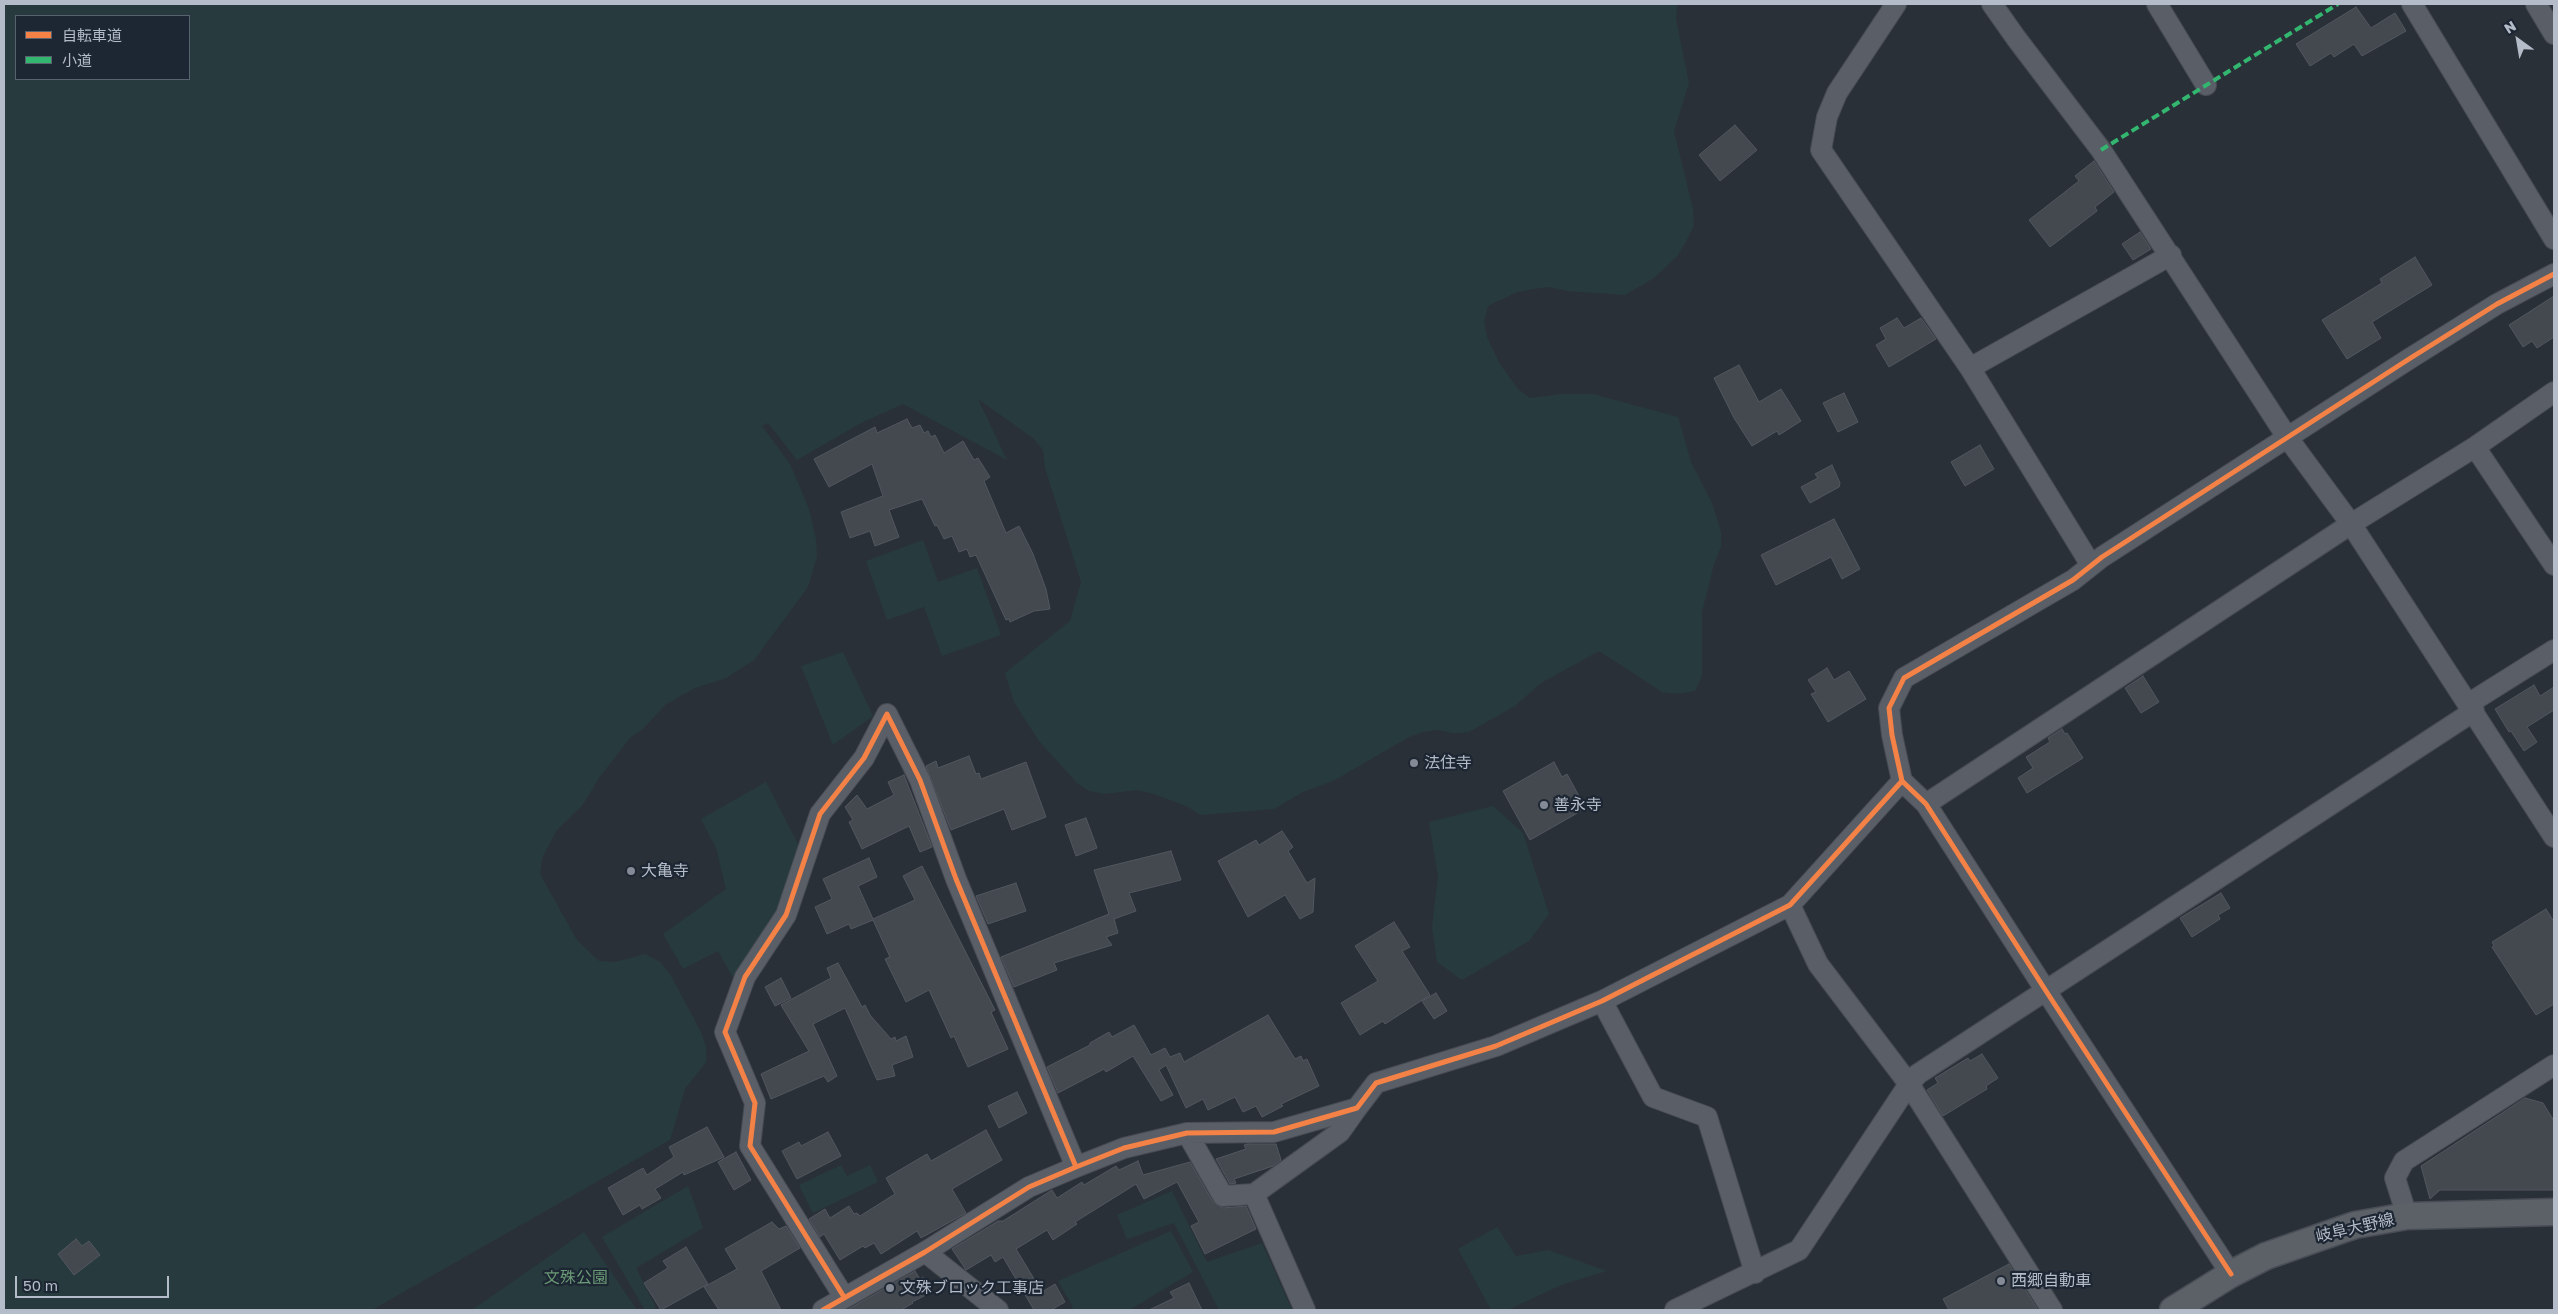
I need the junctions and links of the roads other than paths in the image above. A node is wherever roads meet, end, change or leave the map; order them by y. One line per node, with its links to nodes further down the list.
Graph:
1 (1896, 4): 11 (street)
2 (1992, 4): 9 (street)
3 (2158, 4): 7 (street)
4 (2412, 4): 8 (street)
5 (2536, 4): 6 (street)
6 (2554, 34)
7 (2206, 85)
8 (2554, 239)
9 (2171, 255): 11 (street); 13 (street)
10 (2554, 274): 13 (street)
11 (1970, 368): 16 (street)
12 (2554, 392): 14 (street)
13 (2287, 437): 15 (street); 16 (street)
14 (2475, 447): 15 (street); 17 (street)
15 (2352, 524): 19 (street); 21 (street)
16 (2091, 565): 20 (street)
17 (2554, 565)
18 (2554, 650): 19 (street)
19 (2471, 708): 22 (street); 24 (street)
20 (1902, 781): 21 (street); 23 (street)
21 (1926, 804): 24 (street)
22 (2554, 837)
23 (1790, 905): 25 (street); 27 (street)
24 (2046, 991): 27 (street); 36 (street)
25 (1602, 1001): 28 (street); 35 (street)
26 (2554, 1065): 33 (street)
27 (1909, 1084): 35 (street); 42 (street)
28 (1357, 1108): 29 (street); 31 (street)
29 (1187, 1133): 30 (street); 31 (street)
30 (1076, 1167): 34 (street); 37 (street)
31 (1254, 1194): 40 (street)
32 (2554, 1212): 33 (main road, 岐阜大野線)
33 (2407, 1216): 36 (main road, 岐阜大野線)
34 (925, 1252): 37 (street); 39 (street)
35 (1755, 1273): 41 (street)
36 (2232, 1274): 43 (main road, 岐阜大野線)
37 (844, 1297): 38 (street)
38 (823, 1310)
39 (998, 1310)
40 (1305, 1310)
41 (1676, 1310)
42 (2052, 1310)
43 (2173, 1310)

